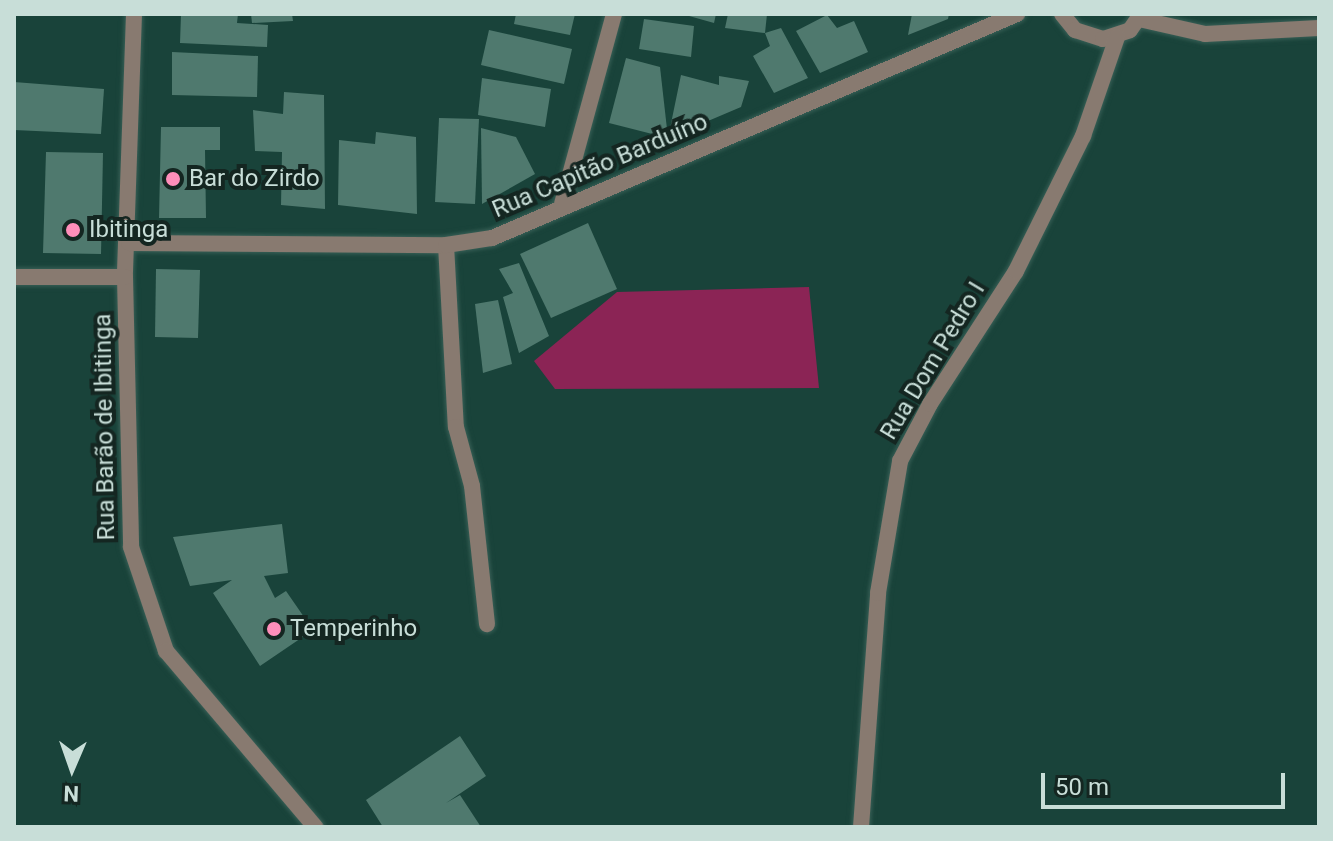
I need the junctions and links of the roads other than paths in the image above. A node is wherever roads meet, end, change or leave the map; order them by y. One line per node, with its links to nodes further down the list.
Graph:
1 (134, 14): 9 (street, Rua Barão de Ibitinga)
2 (614, 14): 8 (street)
3 (1017, 14): 8 (street, Rua Capitão Barduíno)
4 (1062, 14): 7 (street)
5 (1140, 16): 6 (street); 7 (street)
6 (1319, 28)
7 (1117, 37): 15 (street, Rua Dom Pedro I)
8 (562, 204): 10 (street, Rua Capitão Barduíno)
9 (129, 243): 10 (street, Rua Capitão Barduíno); 12 (street, Rua Barão de Ibitinga)
10 (446, 245): 13 (street)
11 (14, 277): 12 (street)
12 (125, 277): 14 (street, Rua Barão de Ibitinga)
13 (487, 624)
14 (315, 827)
15 (861, 827)

